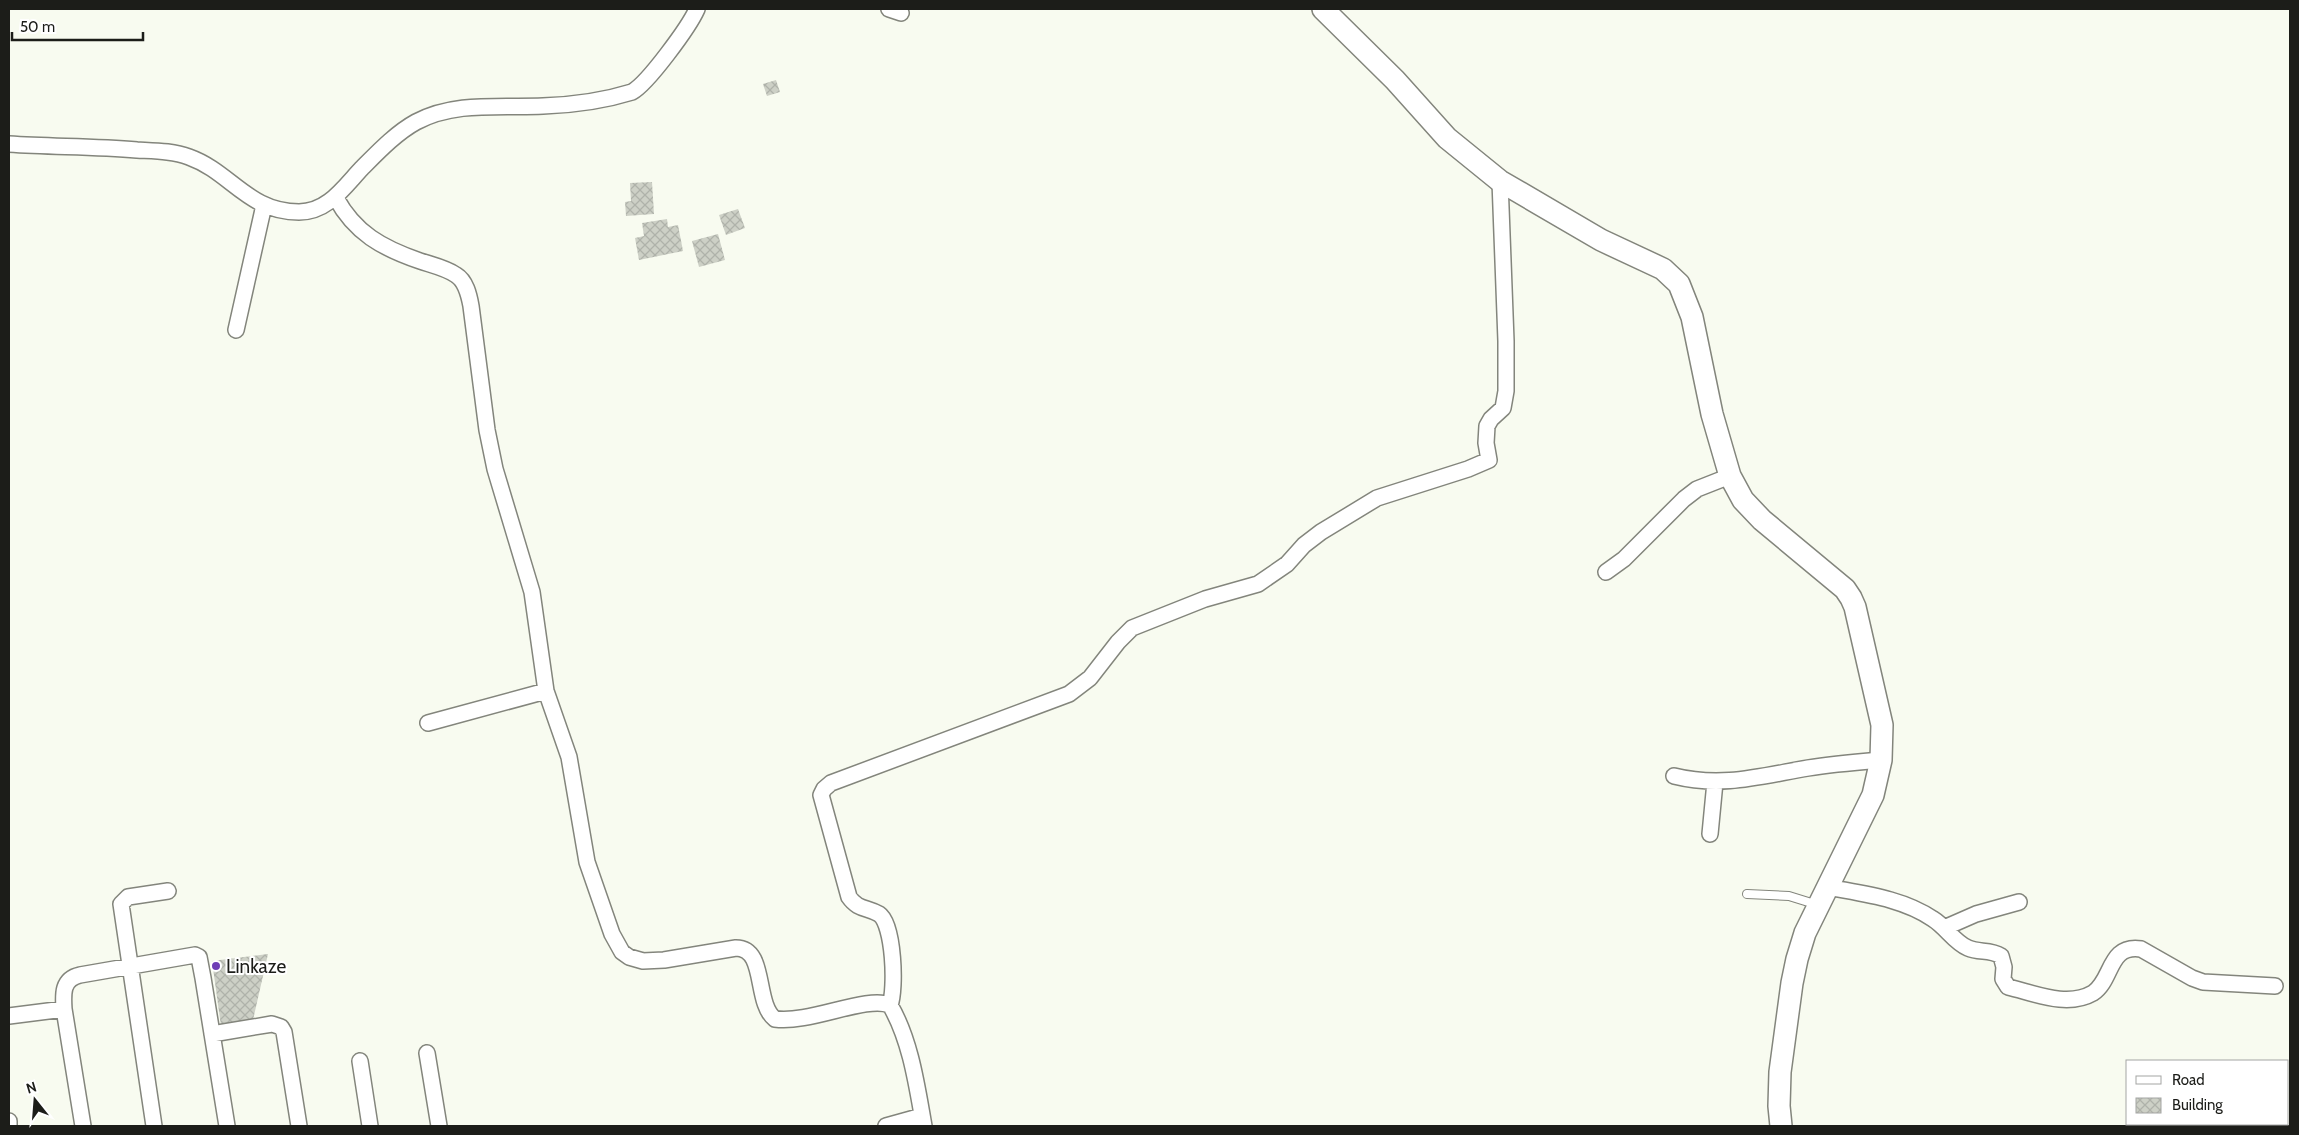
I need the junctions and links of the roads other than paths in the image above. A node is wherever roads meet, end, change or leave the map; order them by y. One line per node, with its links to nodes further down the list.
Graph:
1 (697, 9): 5 (street)
2 (1323, 9): 4 (street)
3 (9, 144): 6 (street)
4 (1500, 181): 8 (street); 23 (street)
5 (336, 198): 6 (street); 10 (street)
6 (264, 205): 7 (street)
7 (236, 330)
8 (1730, 476): 9 (street); 12 (street)
9 (1606, 572)
10 (546, 691): 11 (street); 23 (street)
11 (428, 723)
12 (1881, 760): 14 (street); 18 (street)
13 (1674, 776): 14 (street)
14 (1715, 782): 15 (street)
15 (1710, 834)
16 (168, 891): 21 (street)
17 (1747, 894): 18 (lane)
18 (1823, 896): 20 (street); 39 (street)
19 (2018, 902): 20 (street)
20 (1944, 928): 22 (street)
21 (130, 966): 24 (street); 26 (street); 33 (street)
22 (2275, 986)
23 (890, 1005): 30 (street)
24 (64, 1009): 25 (street); 32 (street)
25 (9, 1016)
26 (212, 1034): 34 (street); 35 (street)
27 (427, 1052): 37 (street)
28 (360, 1061): 36 (street)
29 (9, 1121): 31 (street)
30 (923, 1121): 38 (street)
31 (10, 1126)
32 (83, 1126)
33 (154, 1126)
34 (227, 1126)
35 (298, 1126)
36 (370, 1126)
37 (439, 1126)
38 (886, 1126)
39 (1782, 1126)

